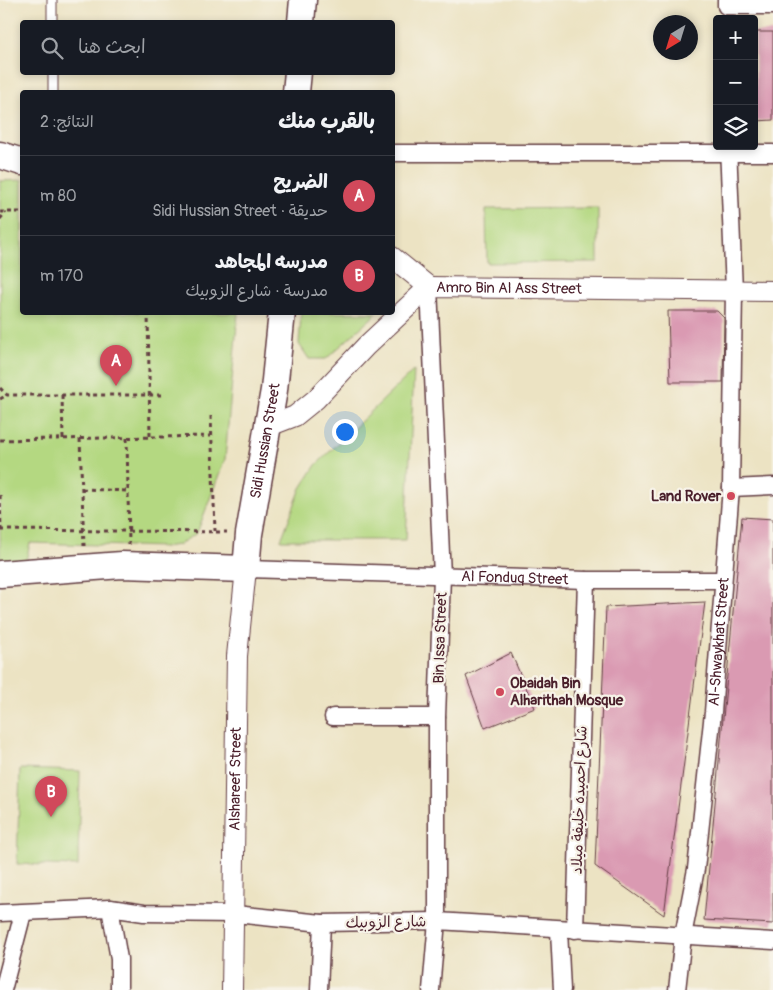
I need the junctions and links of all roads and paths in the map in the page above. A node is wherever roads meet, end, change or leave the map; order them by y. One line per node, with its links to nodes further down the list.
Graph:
1 (52, 0): 5 (lane)
2 (303, 0): 6 (main road)
3 (773, 6): 4 (street)
4 (726, 8)
5 (52, 20)
6 (302, 20)
7 (53, 75): 9 (lane)
8 (298, 75): 10 (main road)
9 (53, 90)
10 (296, 90)
11 (728, 150): 12 (street); 13 (street); 20 (street, Al-Shwaykhat Street)
12 (395, 153)
13 (773, 153)
14 (0, 212): 15 (path)
15 (6, 212): 16 (path); 17 (path)
16 (20, 212)
17 (0, 219)
18 (395, 259): 19 (street)
19 (429, 287): 20 (street, Amro Bin Al Ass Street); 31 (street, Amro Bin Al Ass Street); 52 (street, Bin Issa Street)
20 (734, 291): 21 (street, Amro Bin Al Ass Street); 39 (street, Al-Shwaykhat Street)
21 (773, 291)
22 (148, 315): 27 (path)
23 (282, 315): 31 (main road, Sidi Hussian Street)
24 (0, 388): 25 (path)
25 (7, 395): 26 (path); 29 (path)
26 (62, 395): 27 (path); 35 (path)
27 (149, 395): 28 (path); 33 (path)
28 (165, 395)
29 (0, 399)
30 (211, 416): 32 (path)
31 (269, 426): 47 (main road, Sidi Hussian Street)
32 (211, 436): 33 (path); 46 (path)
33 (150, 437): 34 (path)
34 (127, 438): 36 (path); 41 (path)
35 (63, 439): 36 (path); 37 (path)
36 (80, 439): 40 (path)
37 (0, 440)
38 (773, 486): 39 (street)
39 (732, 488): 54 (street, Al-Shwaykhat Street)
40 (82, 489): 41 (path); 44 (path)
41 (128, 491): 45 (path)
42 (0, 495): 43 (path)
43 (1, 530): 44 (path)
44 (83, 531): 45 (path); 49 (path)
45 (129, 531): 46 (path); 48 (path)
46 (215, 531): 47 (path)
47 (249, 534): 50 (main road, Sidi Hussian Street)
48 (129, 566): 49 (main road); 50 (main road)
49 (85, 568): 51 (main road)
50 (246, 569): 52 (street, Al Fonduq Street); 60 (street, Alshareef Street)
51 (1, 575)
52 (442, 576): 53 (street, Al Fonduq Street); 55 (street, Bin Issa Street)
53 (586, 580): 54 (street, Al Fonduq Street); 63 (street, شارع احميده خليفة ميلاد)
54 (722, 580): 64 (street, Al-Shwaykhat Street)
55 (437, 717): 56 (street); 61 (street, Bin Issa Street)
56 (333, 718)
57 (110, 908): 59 (street, شارع الزوبيك); 60 (street, شارع الزوبيك); 67 (street)
58 (0, 913): 59 (street, شارع الزوبيك)
59 (23, 913): 66 (street)
60 (234, 914): 62 (street, شارع الزوبيك); 68 (street, Alshareef Street)
61 (437, 922): 62 (street, شارع الزوبيك); 63 (street, شارع الزوبيك); 70 (street, Bin Issa Street)
62 (322, 923): 69 (street)
63 (567, 930): 64 (street, شارع الزوبيك); 71 (street, شارع احميده خليفة ميلاد)
64 (683, 936): 65 (street, شارع الزوبيك); 72 (street, Al-Shwaykhat Street)
65 (773, 941)
66 (3, 990)
67 (119, 990)
68 (232, 990)
69 (319, 990)
70 (430, 990)
71 (562, 990)
72 (678, 990)

